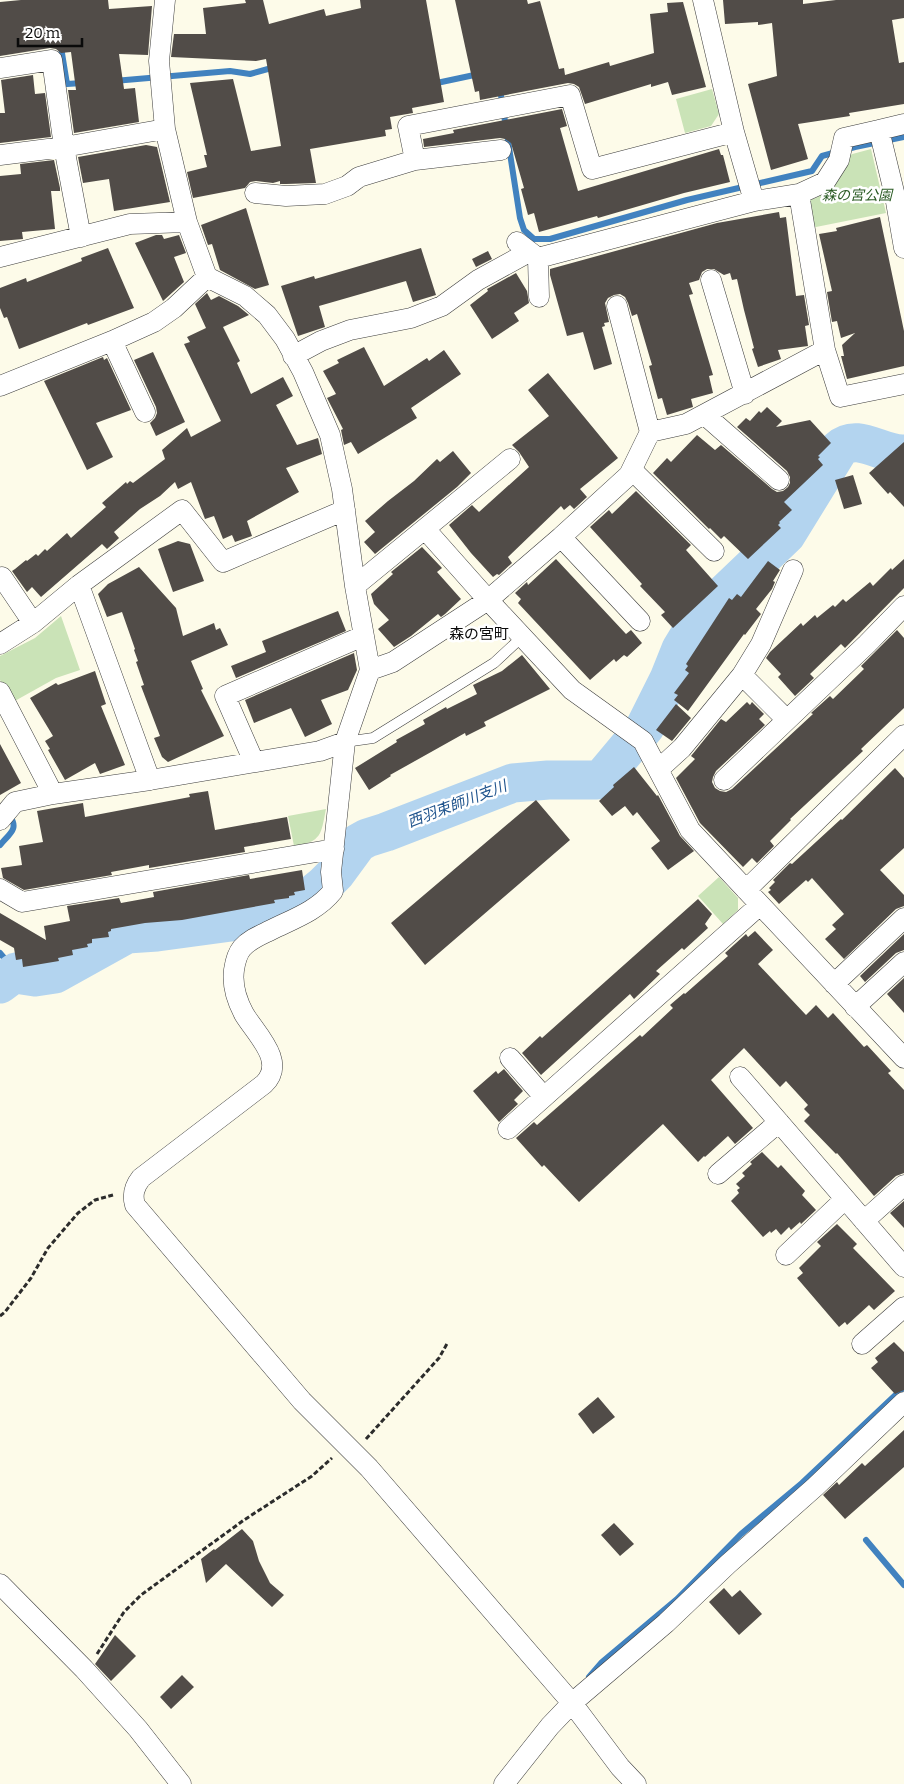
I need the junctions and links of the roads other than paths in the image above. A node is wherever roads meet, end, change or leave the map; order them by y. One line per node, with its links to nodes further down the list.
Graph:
1 (165, 0): 5 (street)
2 (703, 0): 6 (street)
3 (0, 68): 8 (street)
4 (904, 124): 7 (street)
5 (165, 129): 8 (street); 15 (street)
6 (734, 132): 11 (street); 12 (street)
7 (881, 139): 14 (street); 17 (street)
8 (64, 147): 10 (street); 16 (street)
9 (502, 150): 11 (street)
10 (0, 155)
11 (415, 160): 13 (street)
12 (751, 191): 14 (street); 18 (street)
13 (255, 193)
14 (799, 194): 25 (street)
15 (187, 222): 16 (street); 20 (street)
16 (81, 237): 19 (street)
17 (904, 248)
18 (528, 250): 22 (street); 26 (street)
19 (0, 257)
20 (207, 277): 24 (street); 26 (street)
21 (711, 280): 29 (street)
22 (538, 297)
23 (617, 306): 32 (street)
24 (112, 341): 28 (street); 30 (street)
25 (825, 350): 27 (street); 29 (street)
26 (294, 356): 36 (street)
27 (904, 384)
28 (0, 386)
29 (745, 394): 31 (street)
30 (145, 412)
31 (705, 415): 32 (street); 35 (street)
32 (650, 432): 34 (street)
33 (510, 459): 37 (street)
34 (632, 470): 38 (street); 39 (street)
35 (779, 480)
36 (344, 510): 42 (street); 43 (street)
37 (425, 529): 43 (street); 44 (street)
38 (561, 537): 44 (street); 46 (street)
39 (714, 551)
40 (793, 570): 52 (street)
41 (2, 577): 47 (street)
42 (79, 585): 47 (street); 59 (street)
43 (355, 586): 48 (street)
44 (488, 600): 49 (street); 51 (street)
45 (904, 606): 54 (street)
46 (640, 621)
47 (33, 623): 50 (street)
48 (363, 636): 51 (street); 57 (street)
49 (522, 636): 56 (lane); 58 (street)
50 (0, 644)
51 (370, 670): 56 (street)
52 (742, 675): 54 (street); 58 (street)
53 (0, 692): 61 (street)
54 (787, 720): 60 (street)
55 (904, 735): 65 (street)
56 (345, 742): 57 (street); 63 (street)
57 (254, 762): 59 (street)
58 (659, 769): 65 (street)
59 (150, 780): 61 (street)
60 (724, 780)
61 (53, 794): 62 (street)
62 (4, 815)
63 (334, 849): 64 (street); 87 (street)
64 (0, 889)
65 (746, 890): 66 (street)
66 (760, 905): 69 (street); 74 (street)
67 (904, 918): 69 (street)
68 (904, 962): 70 (street)
69 (834, 984): 70 (street)
70 (855, 1007): 72 (street)
71 (510, 1058): 74 (street)
72 (904, 1058)
73 (740, 1077): 75 (street)
74 (544, 1097): 76 (street)
75 (779, 1122): 77 (street); 79 (street)
76 (508, 1129)
77 (718, 1174)
78 (904, 1185): 80 (street)
79 (846, 1200): 80 (street); 81 (street)
80 (864, 1221): 82 (street)
81 (786, 1255)
82 (904, 1267)
83 (904, 1307): 84 (street)
84 (862, 1344)
85 (904, 1402): 87 (street)
86 (0, 1584): 88 (street)
87 (569, 1700): 89 (street); 90 (street)
88 (182, 1784)
89 (504, 1784)
90 (636, 1784)

